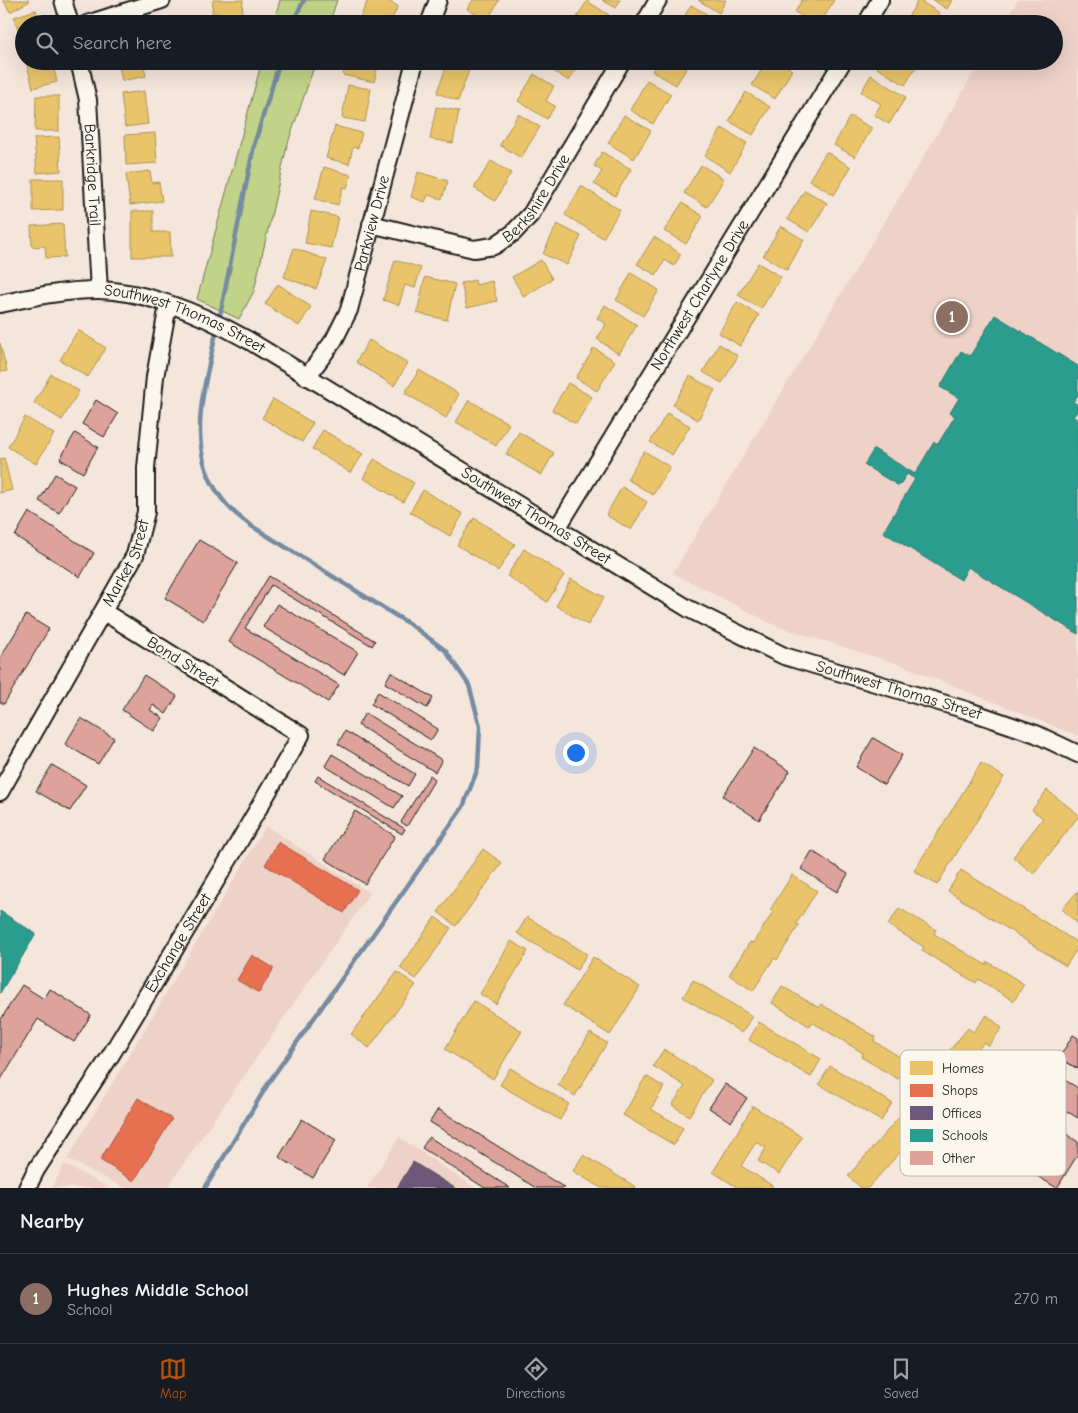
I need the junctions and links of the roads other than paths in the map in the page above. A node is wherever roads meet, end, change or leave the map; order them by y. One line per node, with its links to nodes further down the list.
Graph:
1 (63, 0): 6 (street)
2 (162, 0): 7 (street)
3 (438, 0): 8 (street)
4 (658, 0): 9 (street)
5 (880, 0): 10 (street)
6 (67, 15)
7 (115, 15)
8 (432, 15)
9 (649, 15)
10 (871, 15)
11 (82, 70): 16 (street, Barkridge Trail)
12 (413, 70): 15 (street, Parkview Drive)
13 (617, 70): 15 (street, Berkshire Drive)
14 (838, 70): 20 (street, Northwest Charlyne Drive)
15 (371, 224): 19 (street, Parkview Drive)
16 (99, 290): 17 (street, Southwest Thomas Street); 18 (street, Southwest Thomas Street)
17 (0, 304)
18 (168, 305): 19 (street, Southwest Thomas Street); 21 (street, Market Street)
19 (307, 377): 20 (street, Southwest Thomas Street)
20 (558, 528): 23 (street, Southwest Thomas Street)
21 (104, 612): 22 (street, Bond Street); 24 (street, Market Street)
22 (262, 711): 25 (street, Exchange Street)
23 (1078, 754)
24 (0, 792)
25 (27, 1188)

